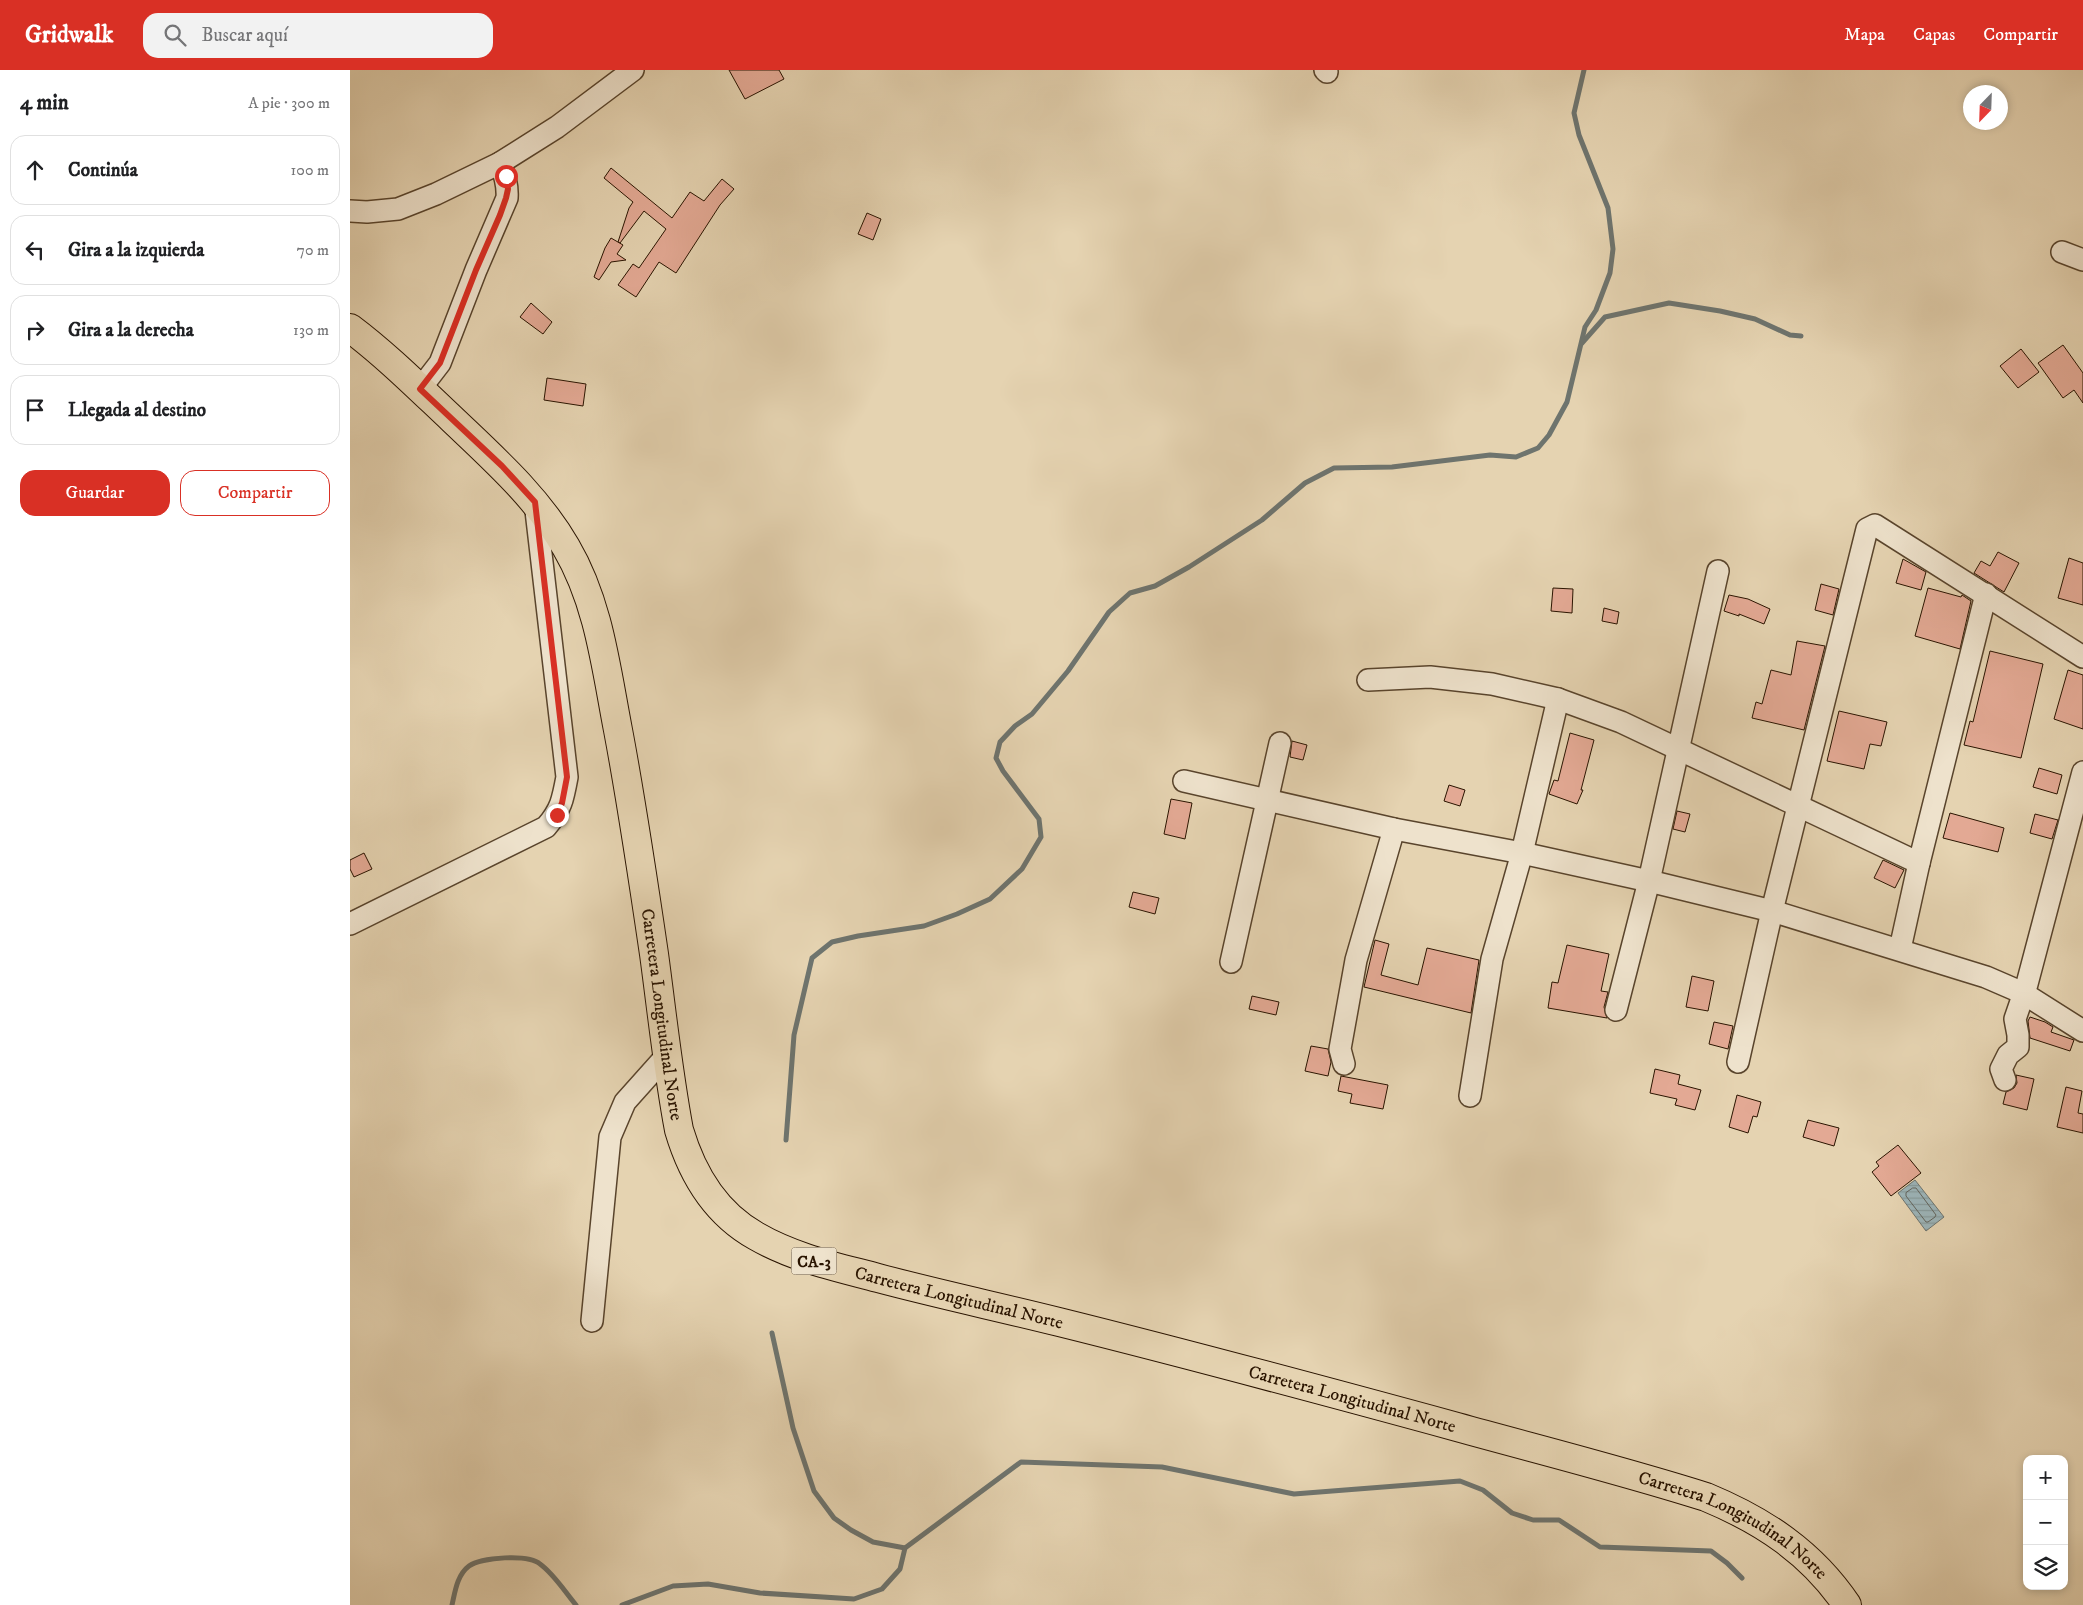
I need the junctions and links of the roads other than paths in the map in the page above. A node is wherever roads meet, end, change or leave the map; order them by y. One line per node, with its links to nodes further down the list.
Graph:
1 (633, 70): 2 (street)
2 (500, 163): 3 (street); 7 (street)
3 (350, 211)
4 (2062, 252): 5 (street)
5 (2083, 260)
6 (350, 328): 7 (main road, Carretera Longitudinal Norte / CA-3)
7 (420, 389): 8 (main road, Carretera Longitudinal Norte / CA-3)
8 (535, 502): 25 (street); 31 (main road, Carretera Longitudinal Norte / CA-3)
9 (1718, 572): 15 (street)
10 (1986, 594): 11 (street); 19 (street); 22 (street)
11 (2083, 657)
12 (1368, 680): 13 (street)
13 (1558, 699): 15 (street); 21 (street)
14 (1280, 743): 18 (street)
15 (1679, 748): 19 (street); 23 (street)
16 (2083, 772): 28 (street)
17 (1184, 781): 18 (street)
18 (1268, 801): 20 (street); 27 (street)
19 (1799, 805): 22 (street); 24 (street)
20 (1394, 829): 21 (street); 33 (street)
21 (1522, 853): 23 (street); 35 (street)
22 (1919, 863): 26 (street)
23 (1648, 881): 24 (street); 29 (street)
24 (1772, 911): 26 (street); 32 (street)
25 (350, 924)
26 (1900, 950): 28 (street)
27 (1231, 962)
28 (2023, 993): 30 (street); 34 (street)
29 (1616, 1010)
30 (2083, 1031)
31 (667, 1055): 36 (street); 37 (main road, Carretera Longitudinal Norte / CA-3)
32 (1738, 1062)
33 (1344, 1064)
34 (2004, 1080)
35 (1470, 1096)
36 (592, 1321)
37 (1847, 1605)

